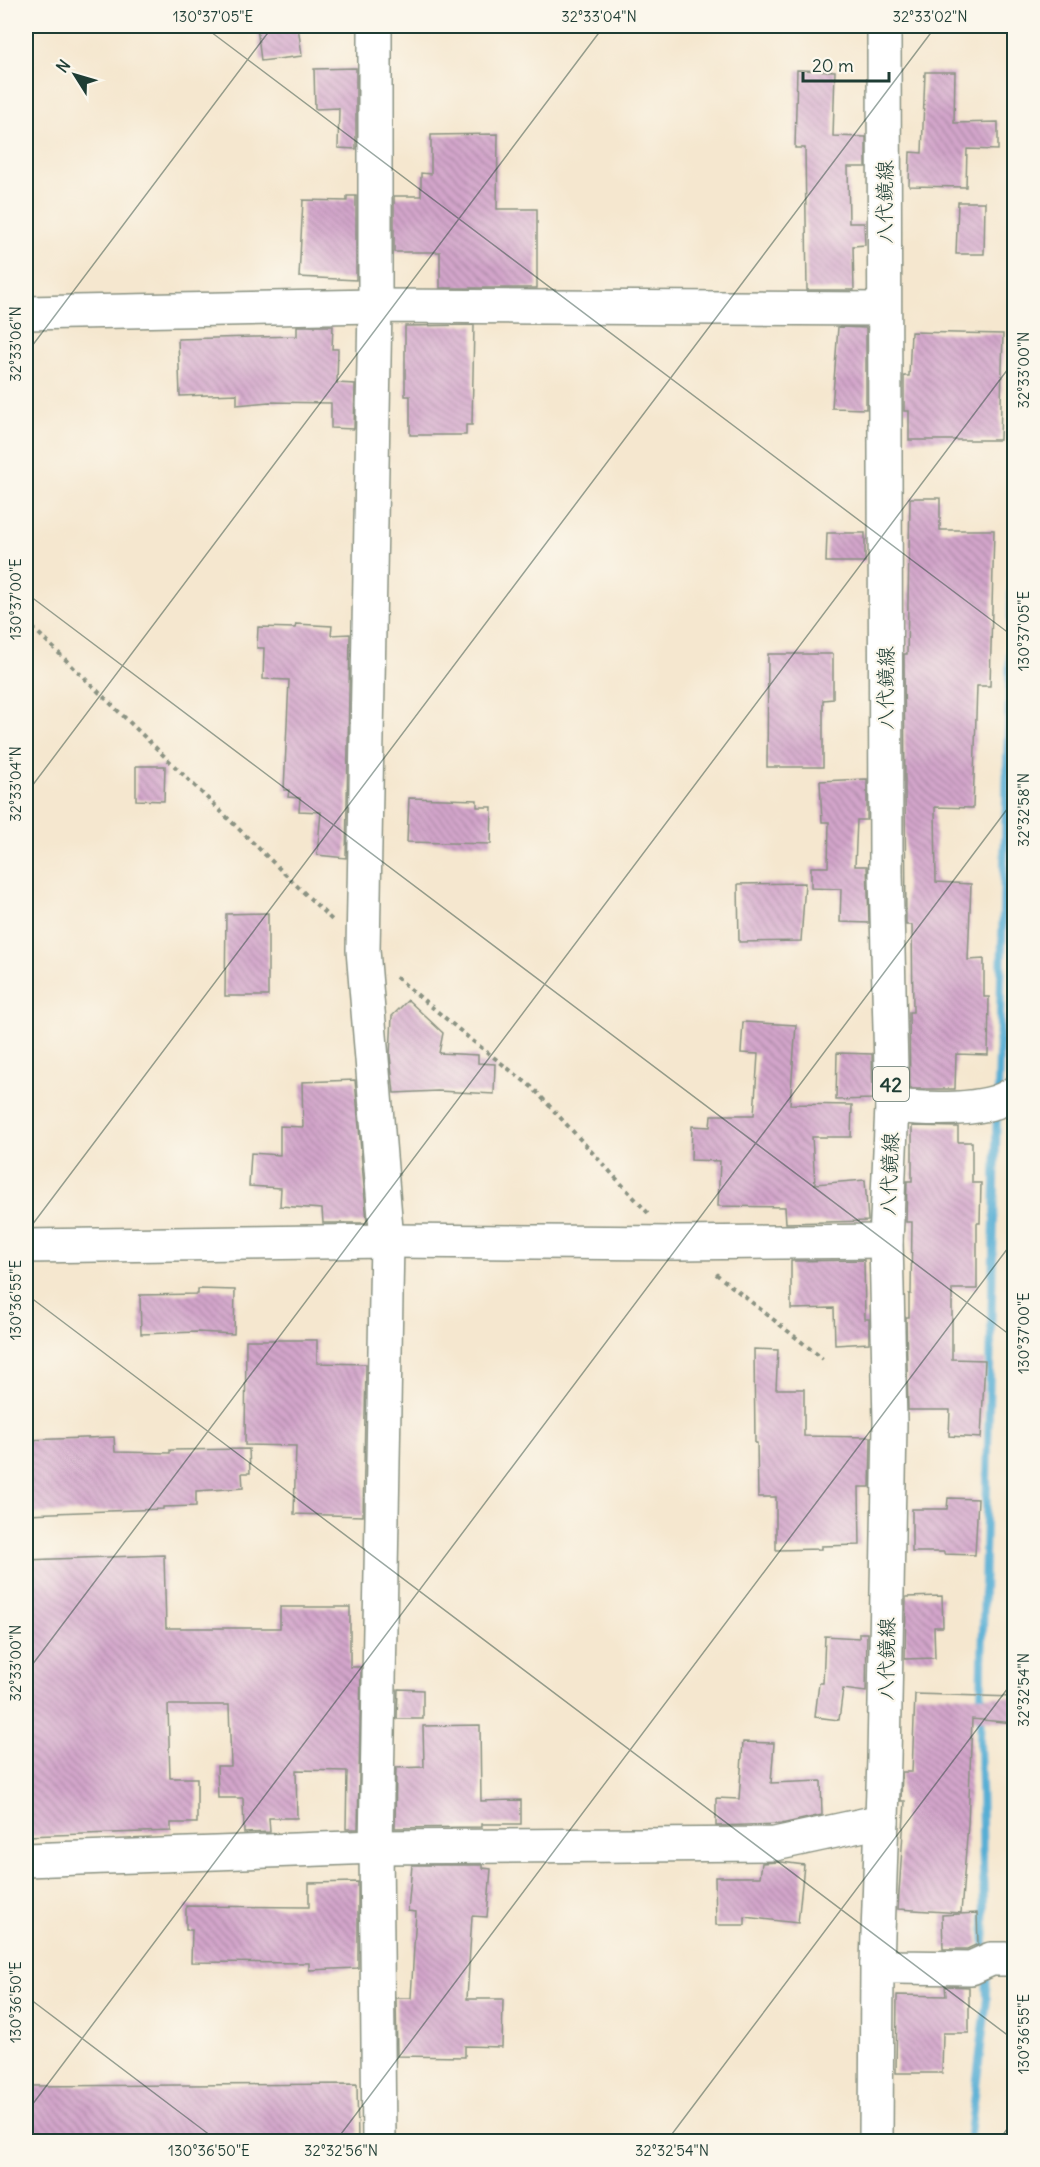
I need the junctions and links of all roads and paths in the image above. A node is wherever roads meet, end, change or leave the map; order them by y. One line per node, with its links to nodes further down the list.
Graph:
1 (375, 26): 3 (street)
2 (884, 26): 4 (street, 八代鏡線 / 42)
3 (375, 306): 4 (street); 5 (street); 7 (street)
4 (884, 309): 9 (street, 八代鏡線 / 42)
5 (26, 314)
6 (26, 621): 7 (path)
7 (363, 950): 10 (street); 12 (path)
8 (1002, 1099): 9 (street)
9 (892, 1106): 11 (street, 八代鏡線 / 42)
10 (387, 1241): 12 (street); 13 (street); 17 (street)
11 (886, 1241): 12 (street); 16 (street, 八代鏡線 / 42)
12 (676, 1243)
13 (26, 1246)
14 (713, 1272): 15 (path)
15 (824, 1359)
16 (882, 1821): 17 (street); 20 (street, 八代鏡線 / 42)
17 (376, 1847): 18 (street); 21 (street)
18 (26, 1860)
19 (992, 1962): 20 (street)
20 (877, 1964): 22 (street, 八代鏡線 / 42)
21 (379, 2142)
22 (876, 2142)

